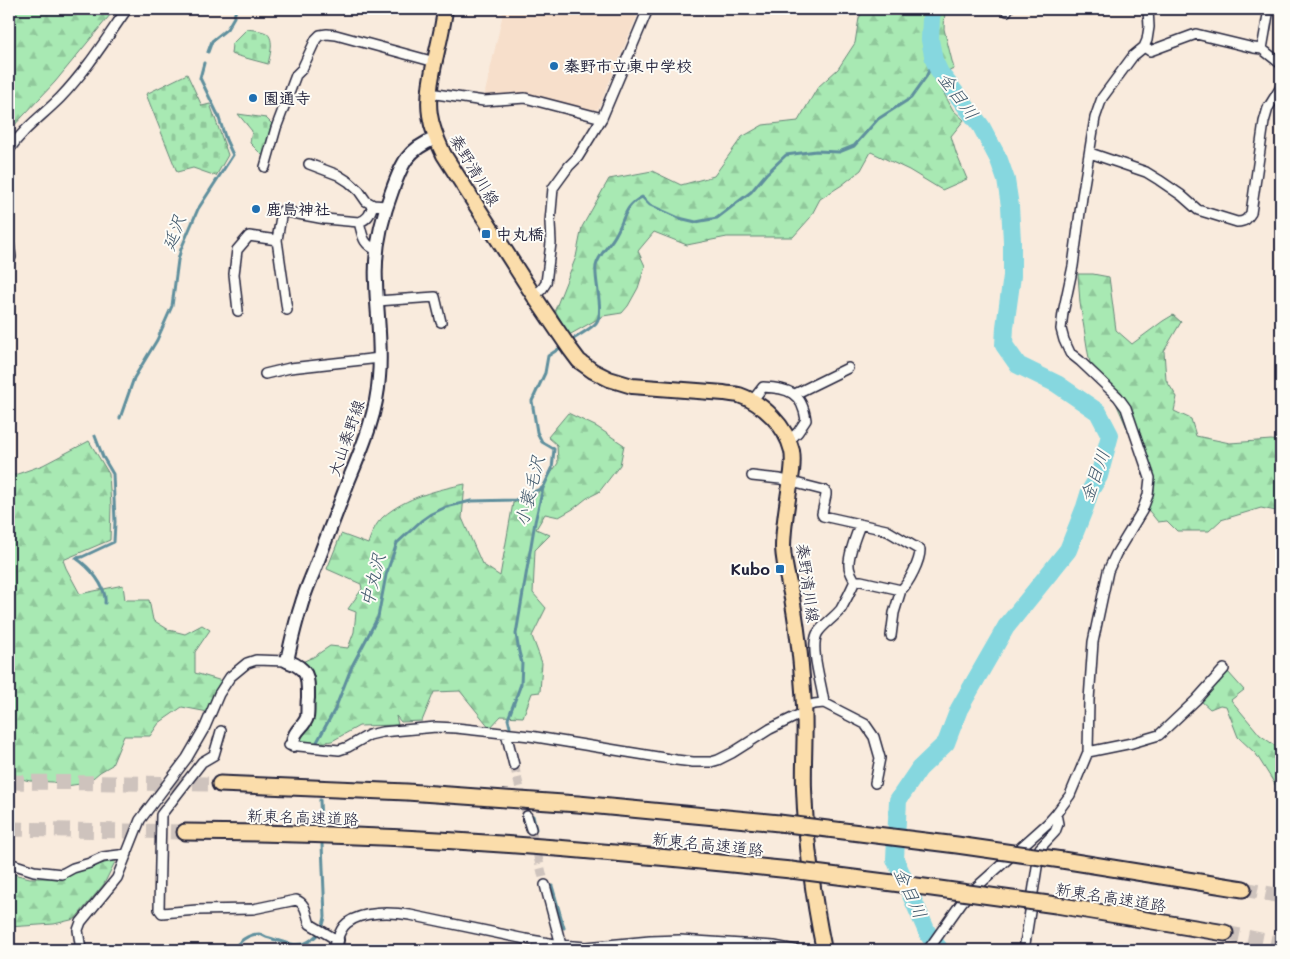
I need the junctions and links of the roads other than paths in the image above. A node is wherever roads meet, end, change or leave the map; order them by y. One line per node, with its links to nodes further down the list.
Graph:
1 (127, 9): 14 (street)
2 (445, 9): 8 (main road, 秦野清川線)
3 (648, 9): 12 (street)
4 (1148, 9): 6 (street)
5 (1269, 9): 7 (street)
6 (1144, 47): 7 (street); 15 (street)
7 (1262, 49): 9 (street)
8 (435, 62): 11 (main road, 秦野清川線); 17 (street)
9 (1281, 64)
10 (1281, 87): 15 (street)
11 (429, 93): 12 (street); 13 (main road, 秦野清川線)
12 (602, 118): 25 (street)
13 (436, 138): 19 (main road, 大山秦野線); 25 (main road, 秦野清川線)
14 (9, 150)
15 (1090, 153): 49 (street)
16 (309, 164): 18 (street)
17 (265, 167)
18 (373, 205): 19 (street); 20 (street)
19 (386, 206): 23 (main road, 大山秦野線)
20 (359, 222): 21 (street); 23 (street)
21 (277, 240): 27 (street); 28 (street)
22 (9, 243): 24 (street)
23 (377, 250): 26 (main road, 大山秦野線)
24 (9, 260)
25 (534, 296): 34 (main road, 秦野清川線)
26 (377, 300): 29 (street); 30 (main road, 大山秦野線)
27 (287, 310)
28 (238, 311)
29 (441, 322)
30 (380, 358): 32 (street); 42 (main road, 大山秦野線)
31 (848, 368): 33 (street)
32 (265, 374)
33 (795, 394): 34 (street); 35 (street)
34 (752, 401): 35 (main road, 秦野清川線)
35 (788, 442): 37 (main road, 秦野清川線)
36 (752, 476): 37 (street)
37 (790, 482): 38 (street); 45 (main road, 秦野清川線)
38 (860, 525): 39 (street); 40 (street)
39 (856, 581): 40 (street); 44 (street)
40 (901, 590): 41 (street)
41 (892, 636)
42 (287, 661): 48 (main road); 57 (street)
43 (1224, 669): 49 (street)
44 (824, 703): 45 (street); 51 (street)
45 (805, 709): 47 (street); 66 (main road, 秦野清川線)
46 (221, 731): 62 (street)
47 (506, 734): 48 (street); 50 (street)
48 (291, 745)
49 (1088, 752): 53 (street)
50 (514, 765)
51 (875, 783)
52 (220, 784): 60 (highway, 新東名高速道路, bridge)
53 (1056, 814): 67 (street); 68 (street)
54 (527, 816): 55 (street)
55 (531, 829)
56 (185, 832): 61 (highway, 新東名高速道路, bridge)
57 (127, 854): 58 (street); 64 (street)
58 (9, 863)
59 (545, 885): 63 (street)
60 (1242, 889)
61 (1225, 933)
62 (333, 941): 63 (street)
63 (561, 945): 65 (street)
64 (81, 950)
65 (795, 950)
66 (824, 950)
67 (928, 950)
68 (1024, 950)

